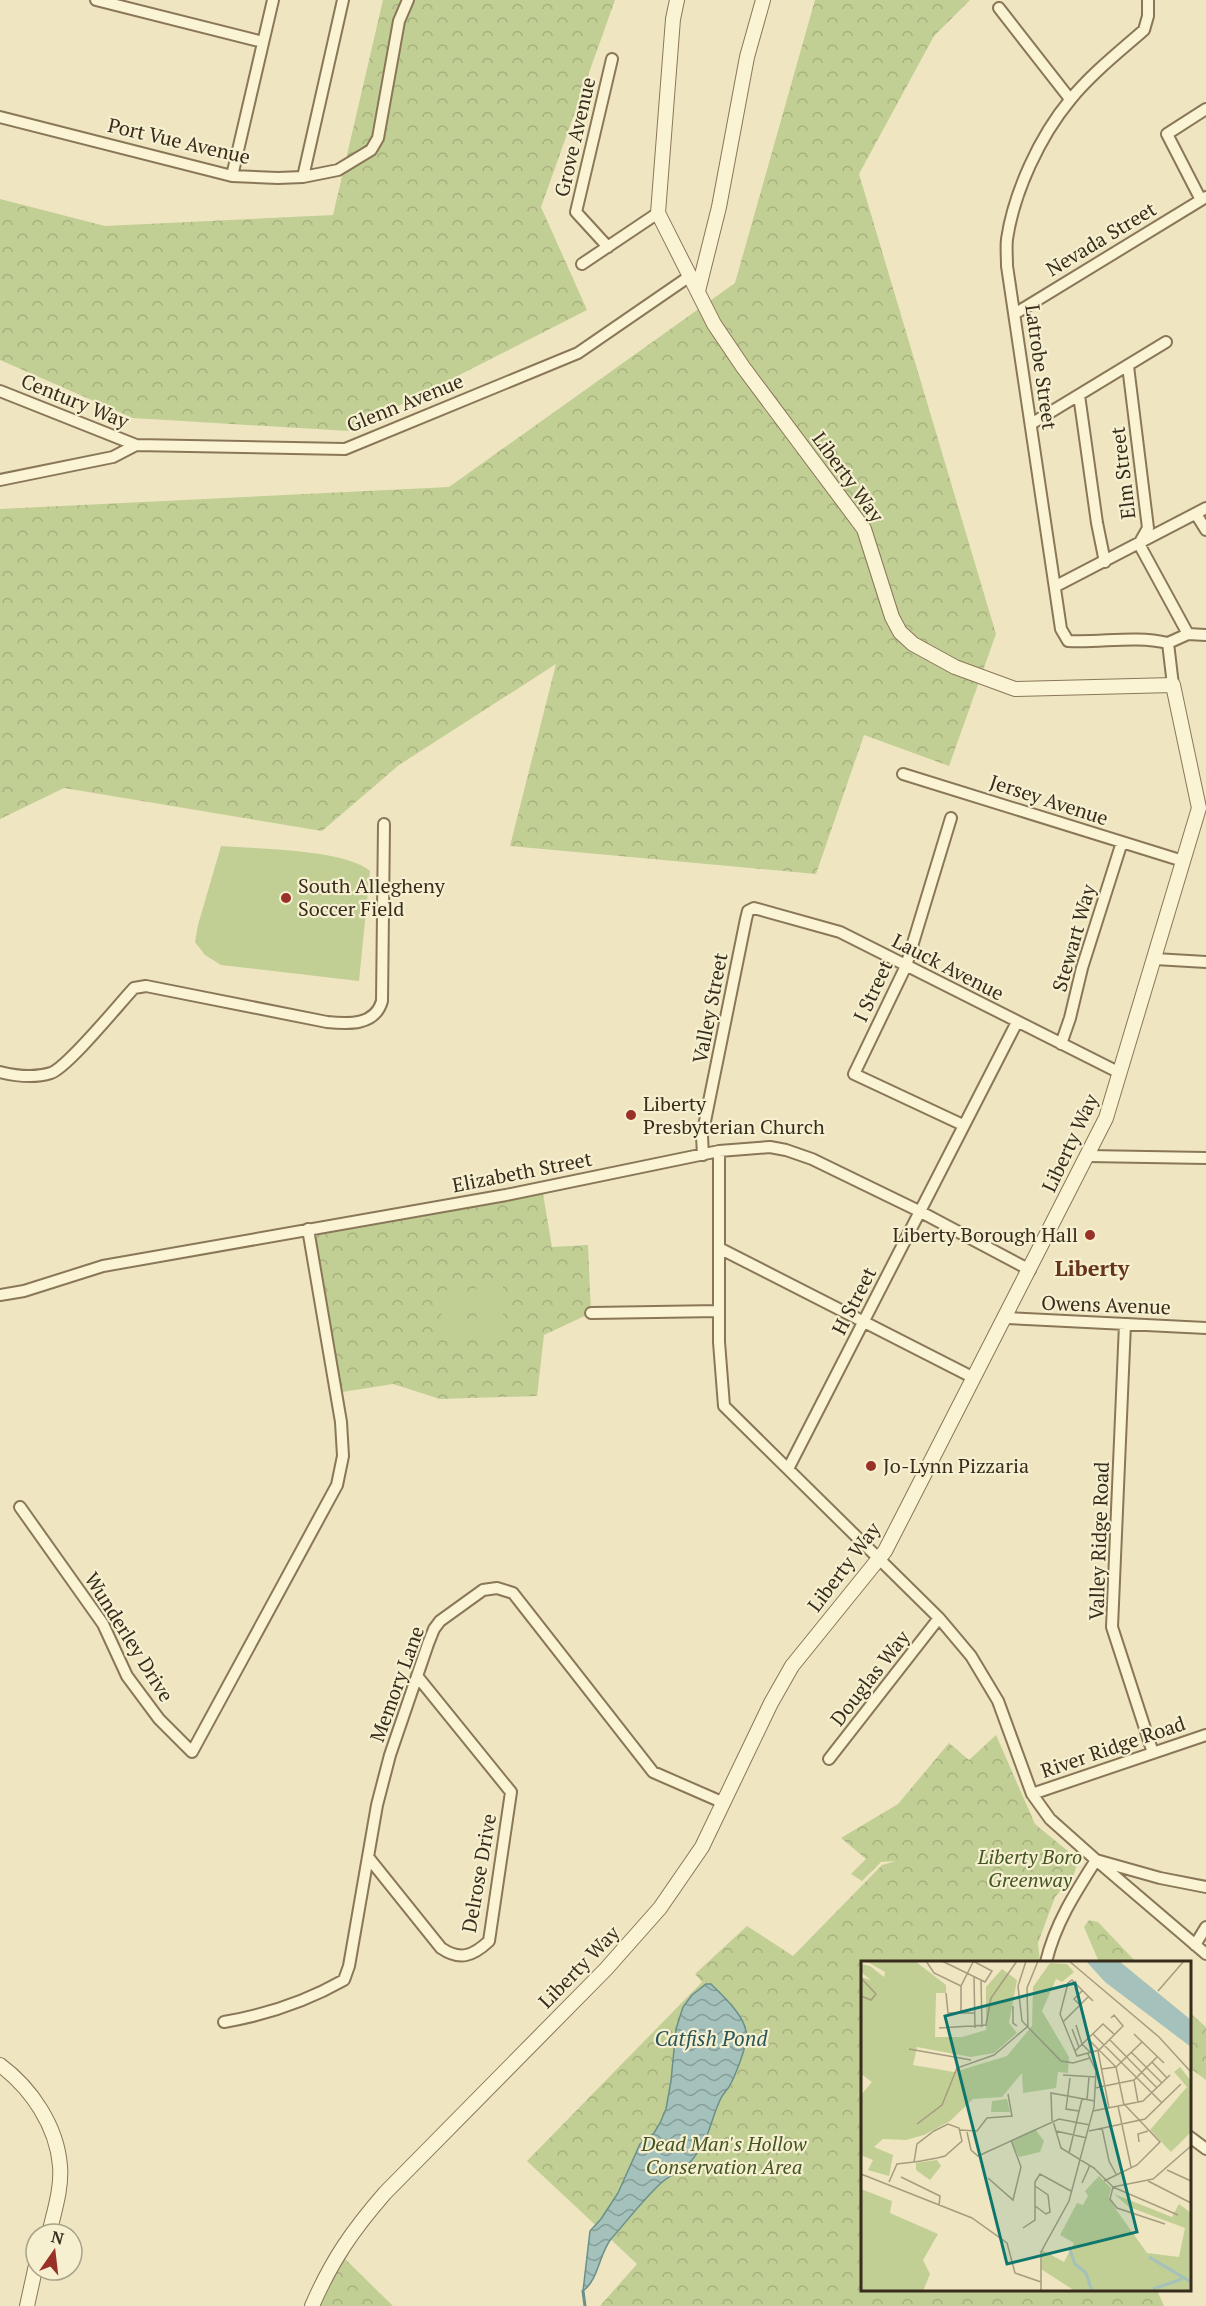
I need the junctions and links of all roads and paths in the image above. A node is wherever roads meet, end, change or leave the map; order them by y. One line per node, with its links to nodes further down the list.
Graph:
1 (96, 0): 8 (street)
2 (273, 0): 10 (street)
3 (343, 0): 16 (street)
4 (408, 0): 16 (street, Port Vue Avenue)
5 (677, 0): 18 (street)
6 (763, 0): 22 (street)
7 (1148, 0): 12 (street, Latrobe Street)
8 (144, 6): 10 (street)
9 (999, 8): 12 (street)
10 (263, 42): 15 (street)
11 (612, 59): 19 (street, Grove Avenue)
12 (1070, 99): 23 (street, Latrobe Street)
13 (1206, 109): 17 (street)
14 (0, 117): 15 (street, Port Vue Avenue)
15 (232, 176): 16 (street, Port Vue Avenue)
16 (303, 177)
17 (1203, 198): 23 (street, Nevada Street)
18 (658, 213): 19 (street); 21 (street, Liberty Way)
19 (608, 247): 20 (street)
20 (582, 264)
21 (690, 276): 22 (street, Liberty Way); 29 (street, Glenn Avenue)
22 (698, 291): 39 (street, Liberty Way)
23 (1016, 313): 28 (street, Latrobe Street)
24 (1166, 342): 25 (street)
25 (1128, 366): 27 (street); 33 (street, Elm Street)
26 (0, 391): 29 (street, Century Way)
27 (1079, 395): 28 (street); 34 (street, Elm Street)
28 (1031, 424): 35 (street, Latrobe Street)
29 (136, 445): 30 (street, Glenn Avenue)
30 (0, 480)
31 (1201, 511): 32 (street); 33 (street)
32 (1206, 531)
33 (1139, 544): 34 (street); 36 (street, Elm Street)
34 (1105, 562): 35 (street)
35 (1056, 586): 38 (street, Latrobe Street)
36 (1188, 634): 37 (street); 38 (street)
37 (1206, 635)
38 (1168, 643): 39 (street)
39 (1173, 685): 41 (street, Liberty Way)
40 (903, 774): 44 (street, Jersey Avenue)
41 (1202, 808): 45 (street, Liberty Way)
42 (951, 818): 49 (street, I Street)
43 (384, 824): 52 (street)
44 (1122, 842): 45 (street, Jersey Avenue); 51 (street, Stewart Way)
45 (1184, 861): 47 (street, Liberty Way)
46 (754, 908): 49 (street, Lauck Avenue); 56 (street, Valley Street)
47 (1155, 959): 48 (street); 53 (street, Liberty Way)
48 (1206, 962)
49 (906, 966): 50 (street, Lauck Avenue); 54 (street, I Street)
50 (1017, 1022): 51 (street, Lauck Avenue); 54 (street, H Street)
51 (1061, 1044): 53 (street, Lauck Avenue)
52 (0, 1072)
53 (1120, 1073): 57 (street, Liberty Way)
54 (963, 1125): 59 (street, H Street)
55 (718, 1151): 56 (street, Elizabeth Street); 59 (street, Elizabeth Street); 61 (street)
56 (703, 1155): 60 (street, Elizabeth Street)
57 (1088, 1156): 58 (street); 62 (street, Liberty Way)
58 (1206, 1158)
59 (919, 1211): 62 (street, Elizabeth Street); 67 (street, H Street)
60 (308, 1229): 63 (street, Elizabeth Street); 72 (street, Wunderley Drive)
61 (719, 1248): 64 (street); 67 (street)
62 (1030, 1270): 66 (street, Liberty Way)
63 (0, 1295)
64 (719, 1311): 65 (street); 71 (street)
65 (591, 1313)
66 (1005, 1318): 68 (street, Owens Avenue); 70 (street, Liberty Way)
67 (864, 1321): 70 (street); 71 (street, H Street)
68 (1125, 1324): 69 (street, Owens Avenue); 77 (street, Valley Ridge Road)
69 (1206, 1328)
70 (974, 1378): 73 (street, Liberty Way)
71 (788, 1469): 73 (street)
72 (20, 1507)
73 (879, 1559): 74 (street); 80 (street, Liberty Way)
74 (939, 1618): 78 (street, Douglas Way); 79 (street)
75 (417, 1676): 80 (street, Memory Lane); 81 (street, Memory Lane); 81 (street, Delrose Drive)
76 (1206, 1735): 77 (street, River Ridge Road)
77 (1153, 1753): 79 (street, River Ridge Road)
78 (829, 1760)
79 (1032, 1794): 82 (street)
80 (723, 1803): 95 (street, Liberty Way)
81 (368, 1857): 88 (street, Memory Lane)
82 (1095, 1860): 83 (street); 85 (street); 87 (street)
83 (1206, 1887)
84 (1206, 1927): 85 (street)
85 (1195, 1945): 86 (street)
86 (1206, 1954)
87 (1046, 1961)
88 (224, 2022)
89 (0, 2065): 92 (street)
90 (1191, 2138): 91 (street)
91 (1206, 2149)
92 (52, 2222)
93 (32, 2282): 94 (street)
94 (27, 2306)
95 (312, 2306)

